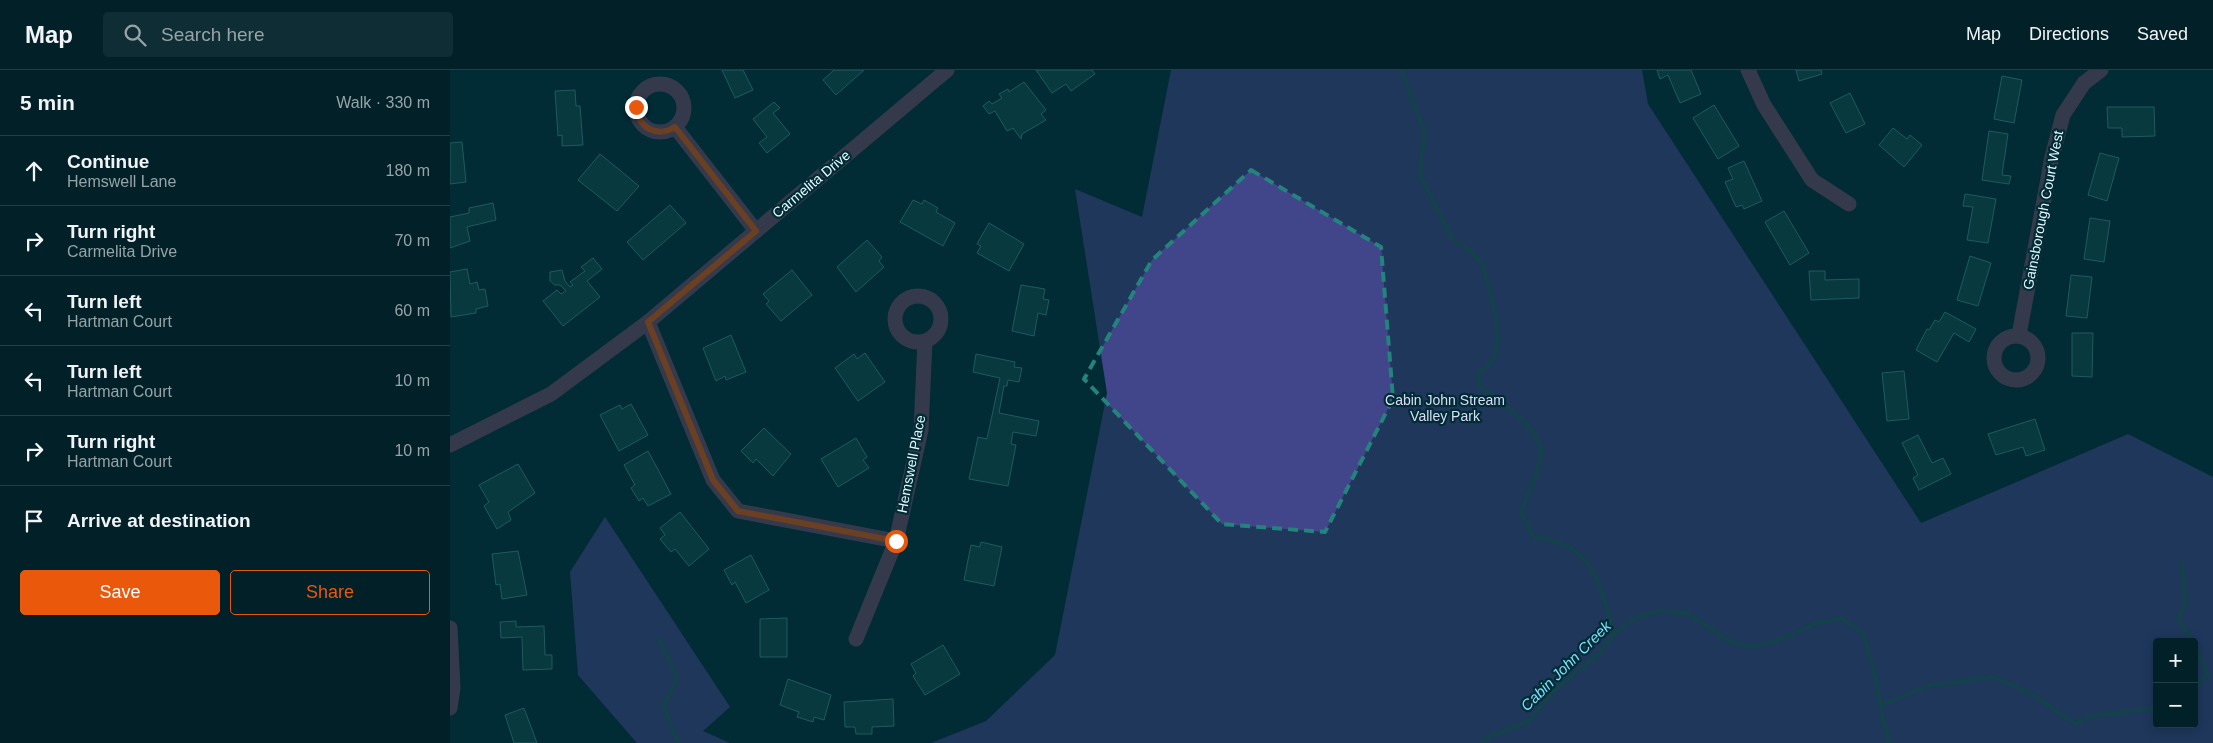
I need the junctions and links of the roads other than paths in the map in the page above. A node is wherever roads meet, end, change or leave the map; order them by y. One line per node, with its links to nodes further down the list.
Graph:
1 (947, 70): 6 (street, Carmelita Drive)
2 (1748, 70): 5 (street)
3 (2101, 70): 8 (street, Gainsborough Court West)
4 (675, 127): 6 (street)
5 (1849, 204)
6 (756, 231): 7 (street, Carmelita Drive)
7 (648, 322): 10 (street, Carmelita Drive); 11 (street)
8 (2019, 335)
9 (925, 341): 11 (street, Hemswell Place)
10 (450, 445)
11 (896, 541): 13 (street, Hemswell Place)
12 (450, 628): 14 (street)
13 (856, 639)
14 (450, 708)

